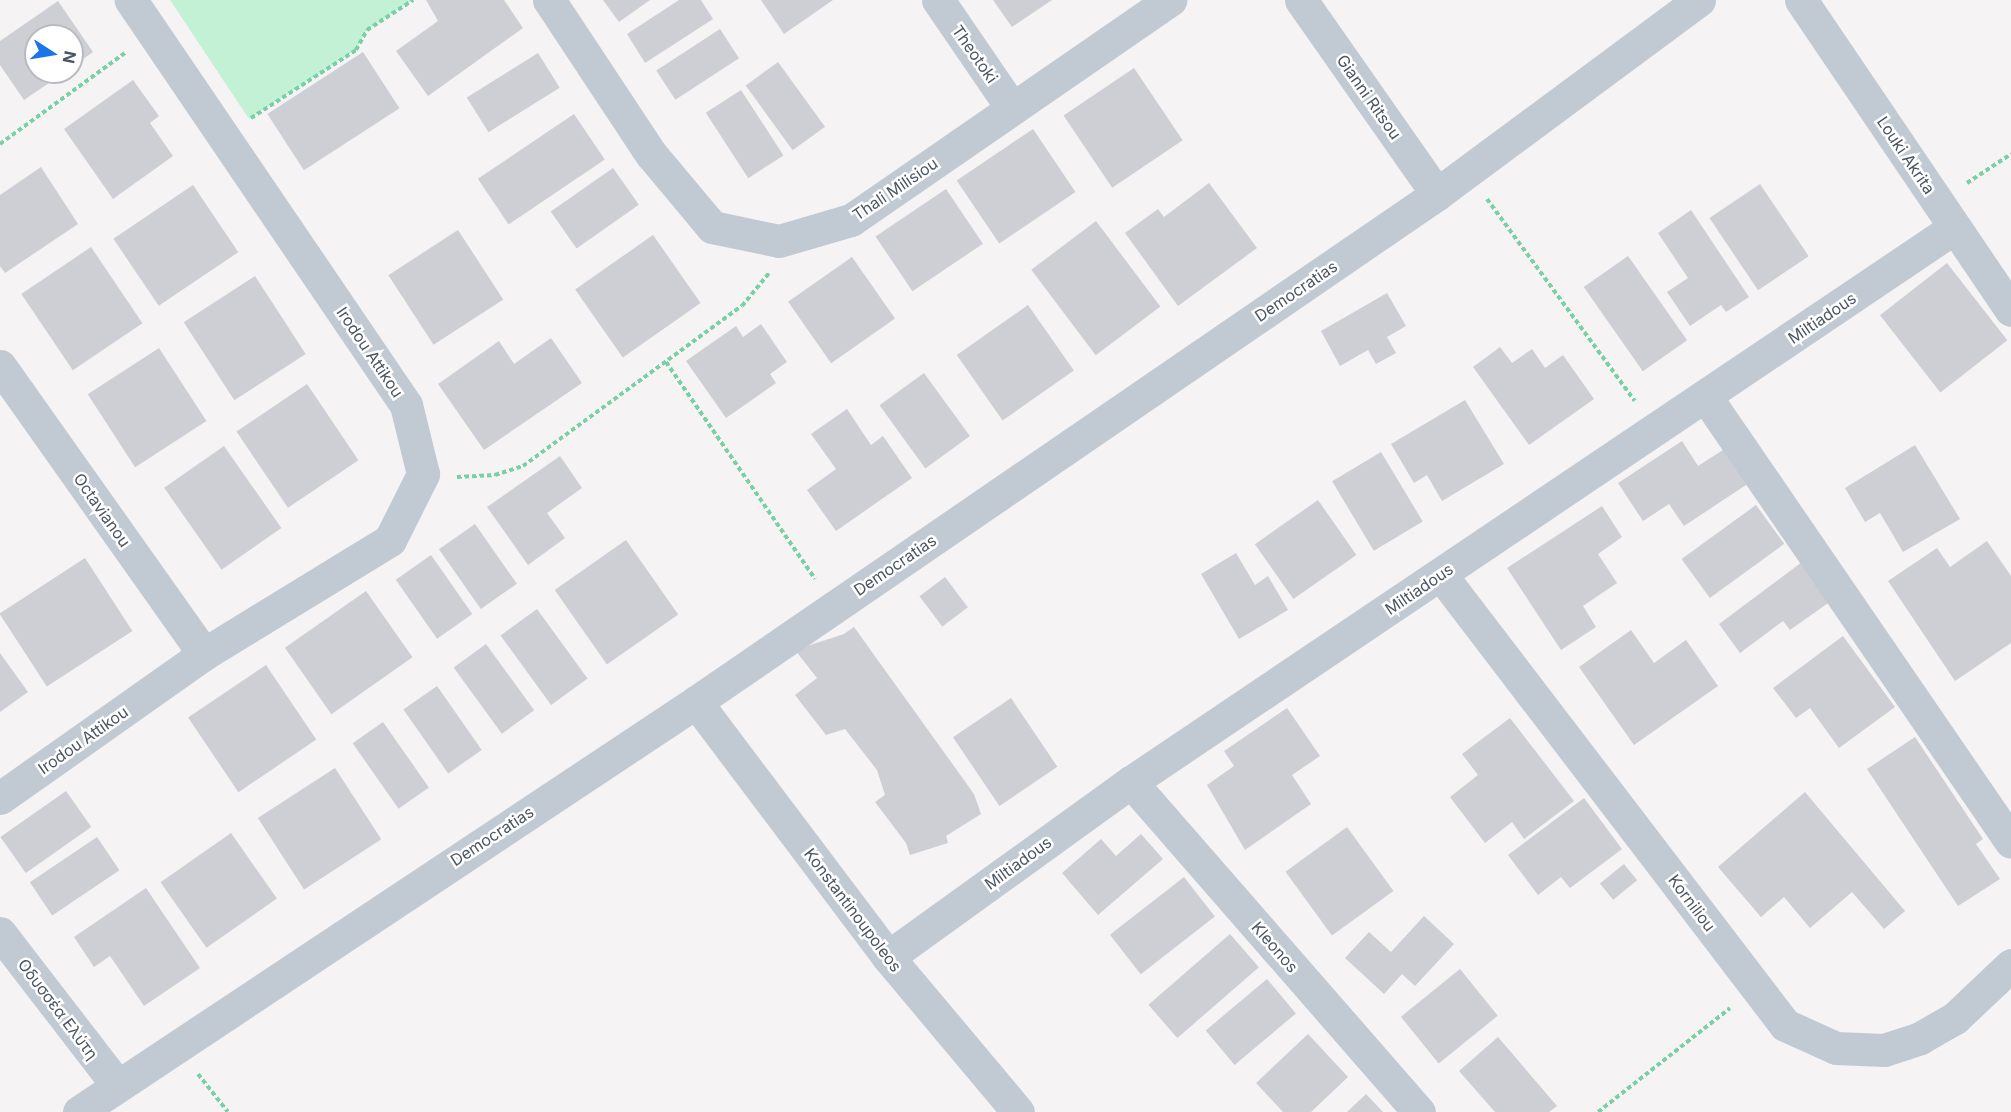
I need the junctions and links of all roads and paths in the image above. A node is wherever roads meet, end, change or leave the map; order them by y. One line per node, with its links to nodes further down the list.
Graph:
1 (131, 0): 9 (street, Irodou Attikou)
2 (413, 0): 11 (path)
3 (549, 0): 17 (street, Thali Milisiou)
4 (938, 0): 10 (street, Theotoki)
5 (1170, 0): 10 (street, Thali Milisiou)
6 (1301, 0): 15 (street, Gianni Ritsou)
7 (1699, 0): 14 (street, Democratias)
8 (1801, 0): 16 (street, Louki Akrita)
9 (153, 32): 11 (street, Irodou Attikou); 12 (path)
10 (1012, 108): 17 (street, Thali Milisiou)
11 (224, 135): 23 (street, Irodou Attikou)
12 (0, 144)
13 (2011, 154): 16 (path)
14 (1467, 172): 15 (street, Democratias); 22 (path)
15 (1437, 194): 25 (street, Democratias)
16 (1946, 215): 18 (street, Louki Akrita); 21 (street, Miltiadous)
17 (779, 241): 19 (path)
18 (2011, 310)
19 (666, 362): 23 (path); 25 (path)
20 (0, 366): 26 (street, Octavianou)
21 (1706, 397): 22 (street, Miltiadous); 30 (street)
22 (1656, 430): 24 (street, Miltiadous)
23 (423, 474): 26 (street, Irodou Attikou)
24 (1441, 575): 28 (street, Miltiadous); 34 (street, Korniliou)
25 (835, 607): 27 (street, Democratias)
26 (204, 654): 29 (street, Irodou Attikou)
27 (696, 702): 32 (street, Konstantinoupoleos); 35 (street, Democratias)
28 (1131, 782): 32 (street, Miltiadous); 40 (street, Kleonos)
29 (0, 798)
30 (2011, 842)
31 (0, 933): 36 (street, Οδυσσέα Ελύτη)
32 (888, 957): 39 (street, Konstantinoupoleos)
33 (2011, 965): 34 (street, Korniliou)
34 (1756, 987): 41 (path)
35 (176, 1045): 36 (street, Democratias); 38 (path)
36 (117, 1085): 37 (street, Democratias)
37 (79, 1112)
38 (228, 1112)
39 (1018, 1112)
40 (1419, 1112)
41 (1598, 1112)

